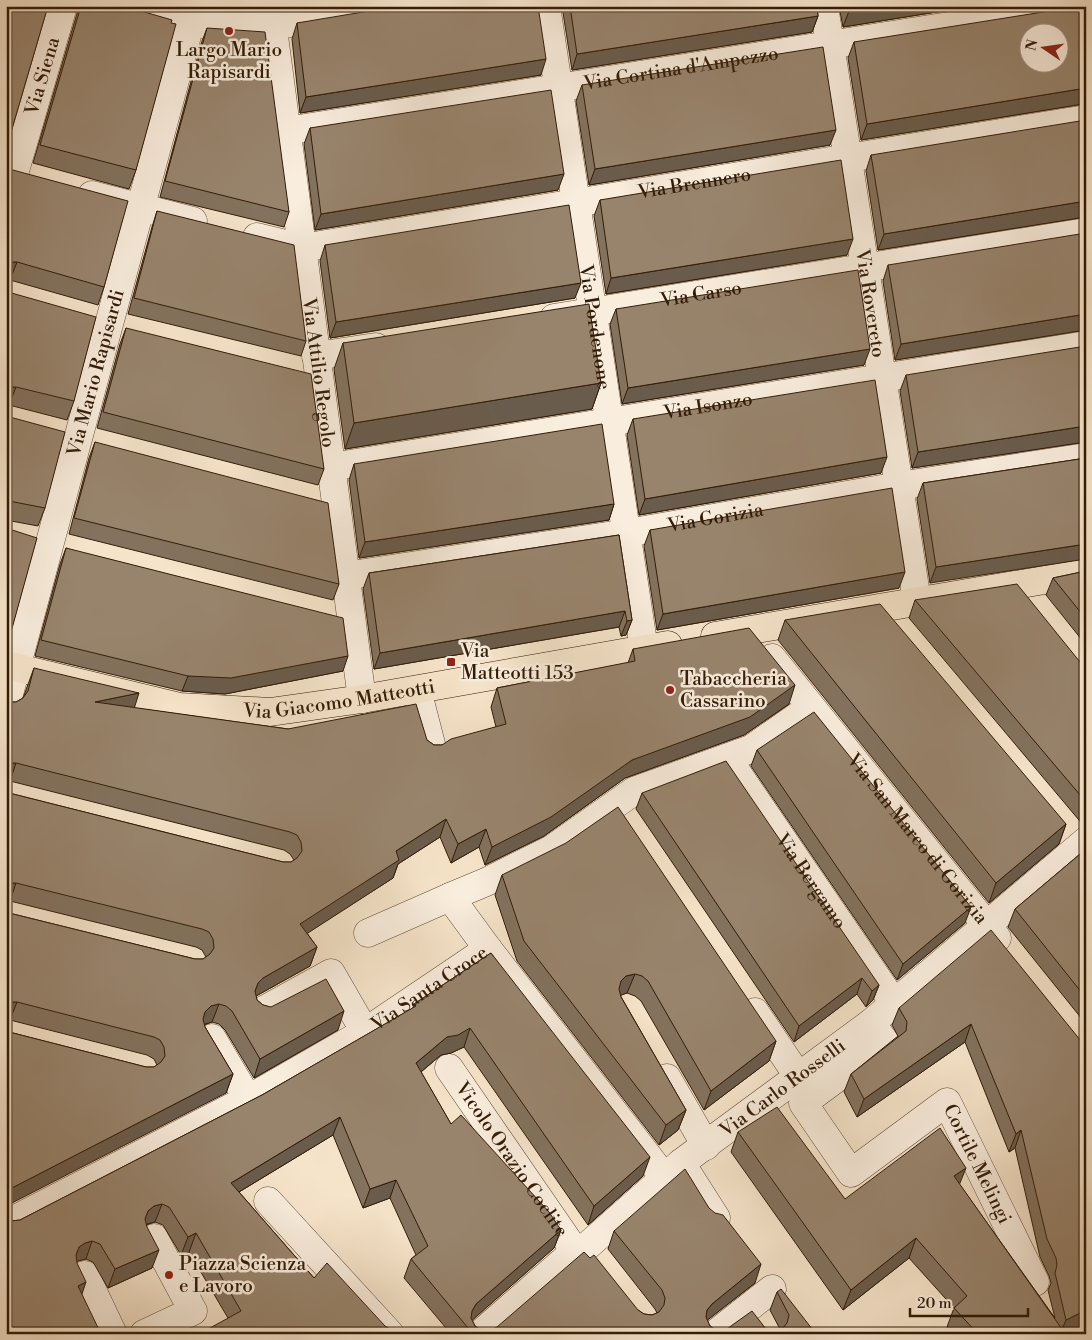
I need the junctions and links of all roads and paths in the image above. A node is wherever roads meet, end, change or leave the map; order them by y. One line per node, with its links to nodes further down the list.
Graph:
1 (63, 6): 14 (street, Via Siena)
2 (109, 6): 7 (street)
3 (394, 6): 8 (street)
4 (546, 6): 10 (street, Via Pordenone)
5 (824, 6): 9 (street, Via Rovereto)
6 (1076, 6): 9 (street, Via Cortina d'Ampezzo)
7 (186, 24): 8 (street); 18 (street, Via Mario Rapisardi)
8 (276, 25): 12 (street, Via Attilio Regolo)
9 (830, 44): 10 (street, Via Cortina d'Ampezzo); 13 (street, Via Rovereto)
10 (560, 87): 12 (street, Via Cortina d'Ampezzo); 17 (street, Via Pordenone)
11 (1086, 119): 13 (street, Via Brennero)
12 (286, 131): 20 (street, Via Attilio Regolo)
13 (847, 156): 17 (street, Via Brennero); 21 (street, Via Rovereto)
14 (10, 173): 15 (street)
15 (41, 181)
16 (68, 189): 18 (street)
17 (577, 201): 20 (street, Via Brennero); 22 (street, Via Pordenone)
18 (141, 208): 20 (street); 25 (street, Via Mario Rapisardi)
19 (1086, 232): 21 (street, Via Carso)
20 (302, 248): 28 (street, Via Attilio Regolo)
21 (865, 268): 22 (street, Via Carso); 30 (street, Via Rovereto)
22 (594, 312): 24 (street, Via Carso); 31 (street, Via Pordenone)
23 (81, 317): 25 (street)
24 (527, 323)
25 (119, 327): 33 (street, Via Mario Rapisardi)
26 (402, 342): 28 (street)
27 (1086, 345): 30 (street, Via Isonzo)
28 (317, 367): 29 (street); 35 (street, Via Attilio Regolo)
29 (290, 370)
30 (882, 376): 31 (street, Via Isonzo); 36 (street, Via Rovereto)
31 (610, 422): 35 (street, Via Isonzo); 39 (street, Via Pordenone)
32 (51, 432): 33 (street)
33 (88, 441): 41 (street, Via Mario Rapisardi)
34 (1086, 457): 36 (street, Via Gorizia)
35 (331, 467): 38 (street, Via Attilio Regolo)
36 (899, 486): 39 (street, Via Gorizia); 46 (street, Via Rovereto)
37 (307, 498): 38 (street)
38 (336, 506): 44 (street, Via Attilio Regolo)
39 (627, 533): 44 (street, Via Gorizia); 53 (street, Via Pordenone)
40 (24, 538): 41 (street)
41 (50, 545): 42 (street); 54 (street, Via Mario Rapisardi)
42 (78, 552)
43 (1086, 573): 45 (main road, Via Giacomo Matteotti)
44 (345, 576): 50 (street, Via Attilio Regolo)
45 (1017, 584): 46 (main road, Via Giacomo Matteotti); 47 (street)
46 (917, 601): 48 (main road, Via Giacomo Matteotti)
47 (1034, 605)
48 (879, 607): 51 (main road, Via Giacomo Matteotti); 52 (street)
49 (323, 614): 50 (street)
50 (352, 621): 56 (street, Via Attilio Regolo)
51 (749, 629): 53 (main road, Via Giacomo Matteotti); 58 (street, Via San Marco di Gorizia)
52 (898, 630)
53 (644, 649): 55 (main road, Via Giacomo Matteotti)
54 (11, 666): 56 (main road, Via Giacomo Matteotti); 57 (street, Via Mario Rapisardi)
55 (417, 690): 56 (main road, Via Giacomo Matteotti); 59 (street)
56 (362, 699)
57 (6, 705)
58 (811, 707): 60 (street); 66 (street, Via San Marco di Gorizia)
59 (432, 748)
60 (727, 758): 61 (street); 71 (street, Via Bergamo)
61 (614, 804): 63 (street); 65 (street)
62 (1061, 823): 64 (street)
63 (631, 828)
64 (1084, 846): 66 (street, Via Carlo Rosselli)
65 (450, 898): 67 (street); 68 (street, Via Santa Croce)
66 (987, 924): 69 (street, Via San Marco di Gorizia); 71 (street, Via Carlo Rosselli)
67 (368, 933)
68 (488, 949): 74 (street, Via Santa Croce); 81 (street)
69 (1011, 956)
70 (742, 994): 78 (street)
71 (894, 1003): 73 (street, Via Carlo Rosselli)
72 (264, 1010): 74 (street)
73 (871, 1023): 78 (street, Via Carlo Rosselli); 89 (street, Cortile Melingi)
74 (365, 1032): 79 (street, Via Santa Croce)
75 (212, 1038): 79 (street)
76 (657, 1060): 80 (street)
77 (449, 1068): 86 (street, Vicolo Orazio Coclite)
78 (798, 1076): 80 (street, Via Carlo Rosselli)
79 (248, 1099): 84 (street, Via Santa Croce)
80 (706, 1146): 81 (street, Via Carlo Rosselli)
81 (673, 1170): 83 (street); 86 (street, Via Carlo Rosselli)
82 (268, 1200): 93 (street)
83 (716, 1218)
84 (6, 1224)
85 (154, 1238): 92 (street)
86 (581, 1249): 87 (street, Vicolo Orazio Coclite); 94 (street, Via Carlo Rosselli)
87 (603, 1268)
88 (85, 1275): 91 (street)
89 (1035, 1282)
90 (772, 1288): 95 (street)
91 (113, 1334)
92 (144, 1334)
93 (390, 1334)
94 (480, 1334)
95 (715, 1334)

